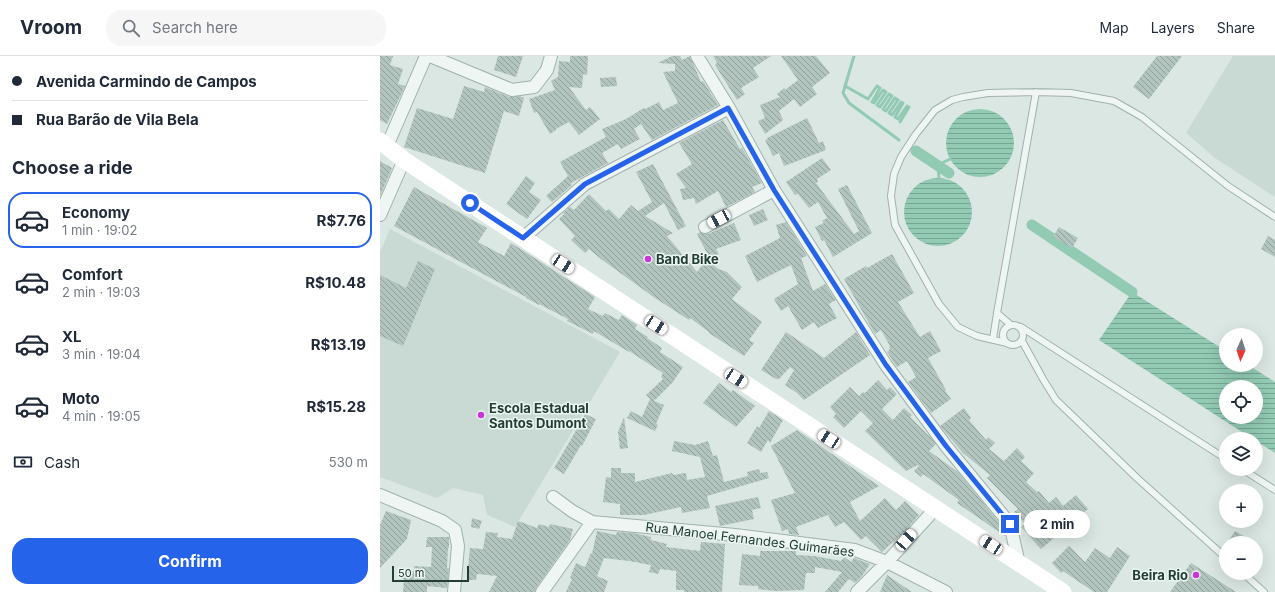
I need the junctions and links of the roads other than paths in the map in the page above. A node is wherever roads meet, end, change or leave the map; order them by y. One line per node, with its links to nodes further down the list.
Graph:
1 (426, 56): 7 (street)
2 (430, 56): 3 (street)
3 (552, 56)
4 (697, 56): 6 (street)
5 (1036, 92): 11 (lane); 14 (lane); 17 (lane)
6 (728, 108): 9 (street); 13 (street)
7 (383, 143): 8 (main road)
8 (404, 160): 10 (street); 13 (main road)
9 (774, 190): 12 (street); 29 (street)
10 (380, 215)
11 (1275, 217)
12 (705, 227)
13 (523, 238): 25 (main road)
14 (997, 313): 15 (lane); 17 (lane)
15 (1011, 324): 16 (lane); 19 (lane)
16 (1021, 327): 18 (lane); 20 (lane)
17 (993, 339): 19 (lane)
18 (1022, 341): 19 (lane); 27 (lane)
19 (1007, 343)
20 (1219, 454)
21 (1253, 476): 22 (lane)
22 (1275, 490)
23 (381, 497): 31 (street)
24 (553, 497): 26 (street, Rua Manoel Fernandes Guimarães)
25 (935, 509): 28 (street); 29 (main road)
26 (592, 522): 28 (street, Rua Manoel Fernandes Guimarães); 32 (street)
27 (1219, 552)
28 (887, 562): 33 (street); 34 (street, Rua Manoel Fernandes Guimarães)
29 (1019, 564): 35 (main road)
30 (1251, 580): 36 (lane)
31 (454, 592)
32 (542, 592)
33 (856, 592)
34 (946, 592)
35 (1063, 592)
36 (1264, 592)

